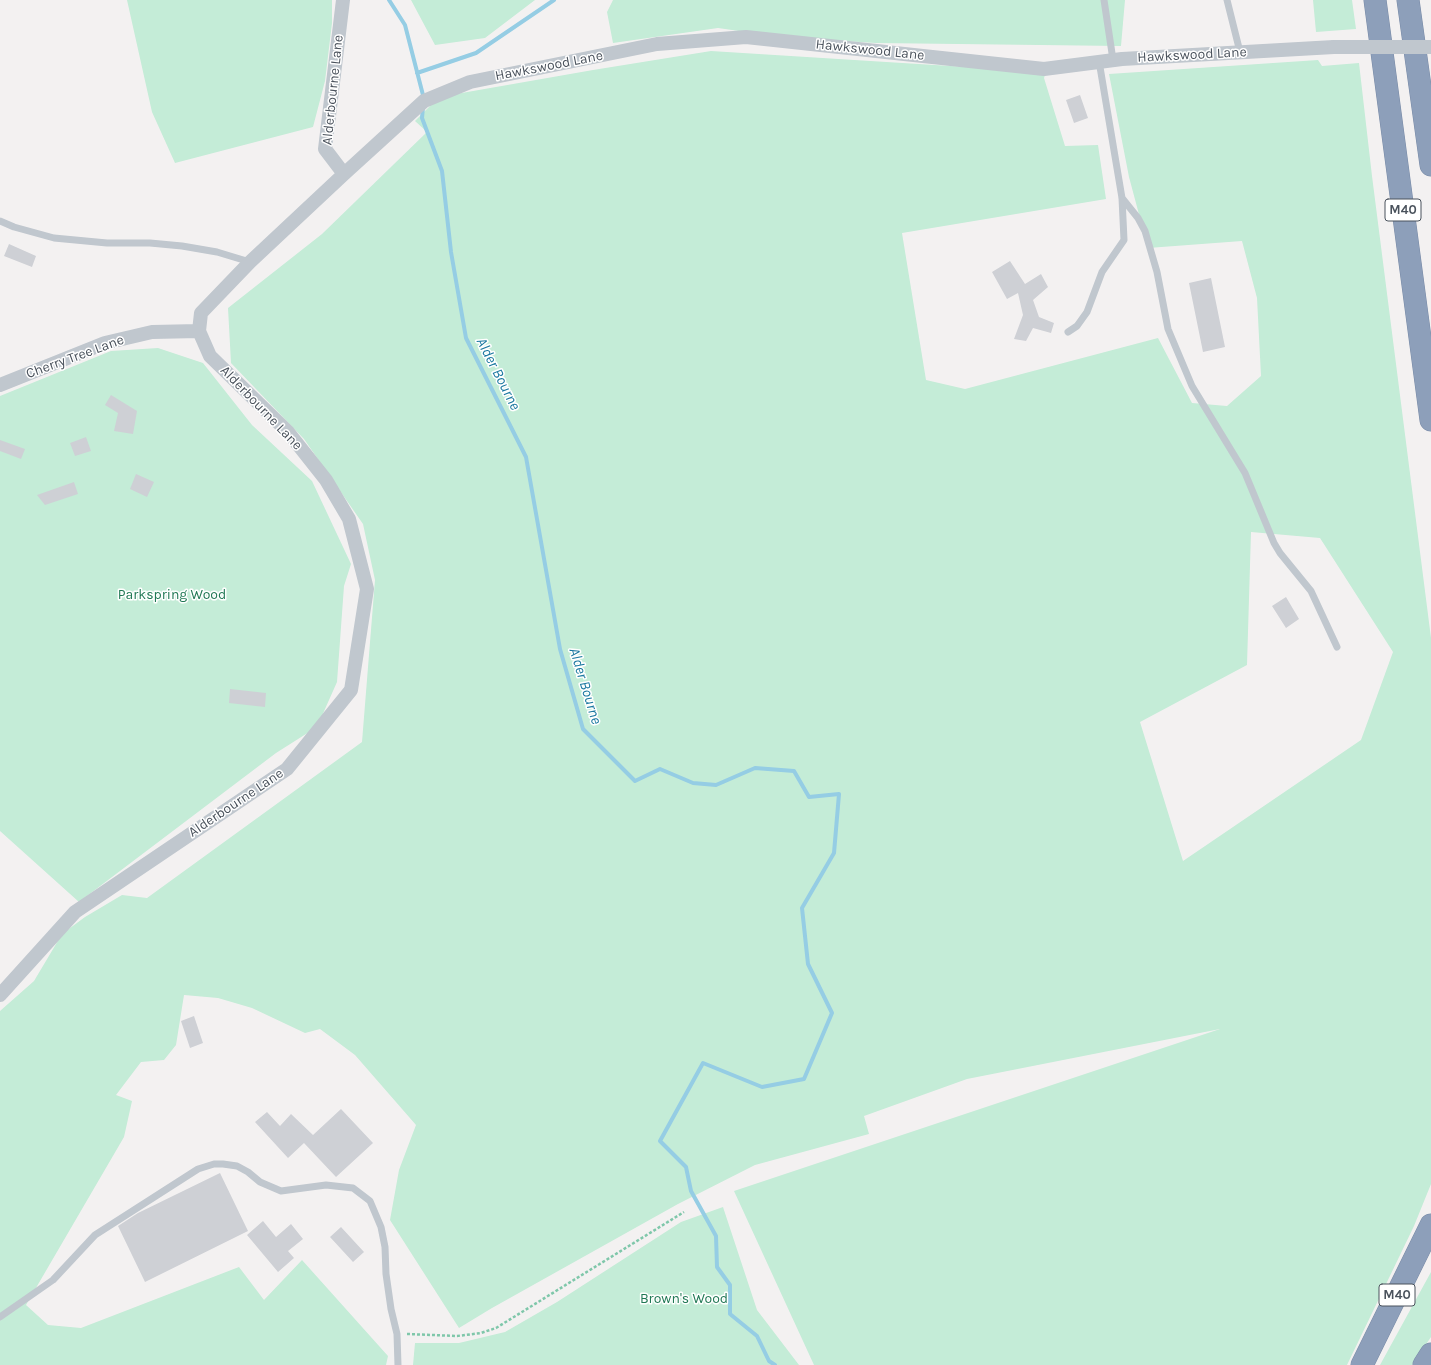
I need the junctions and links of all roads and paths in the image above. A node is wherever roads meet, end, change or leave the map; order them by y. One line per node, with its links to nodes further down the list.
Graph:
1 (343, 0): 10 (street, Alderbourne Lane)
2 (1104, 0): 8 (lane)
3 (1227, 0): 7 (lane)
4 (1374, 0): 17 (highway, M40)
5 (1408, 0): 9 (highway)
6 (1431, 47): 7 (street, Hawkswood Lane, bridge)
7 (1240, 52): 8 (street, Hawkswood Lane)
8 (1106, 60): 10 (street, Hawkswood Lane); 11 (lane)
9 (1431, 166)
10 (344, 174): 13 (street)
11 (1122, 198): 15 (lane); 18 (lane)
12 (0, 221): 13 (lane)
13 (250, 262): 14 (street)
14 (199, 331): 16 (street, Cherry Tree Lane); 19 (street, Alderbourne Lane)
15 (1068, 332)
16 (0, 385)
17 (1431, 420)
18 (1336, 647)
19 (0, 995)
20 (684, 1212): 23 (path)
21 (1431, 1225): 26 (highway, M40)
22 (0, 1317): 23 (lane)
23 (397, 1334): 25 (lane)
24 (1431, 1354): 27 (highway)
25 (398, 1365)
26 (1362, 1365)
27 (1424, 1365)

